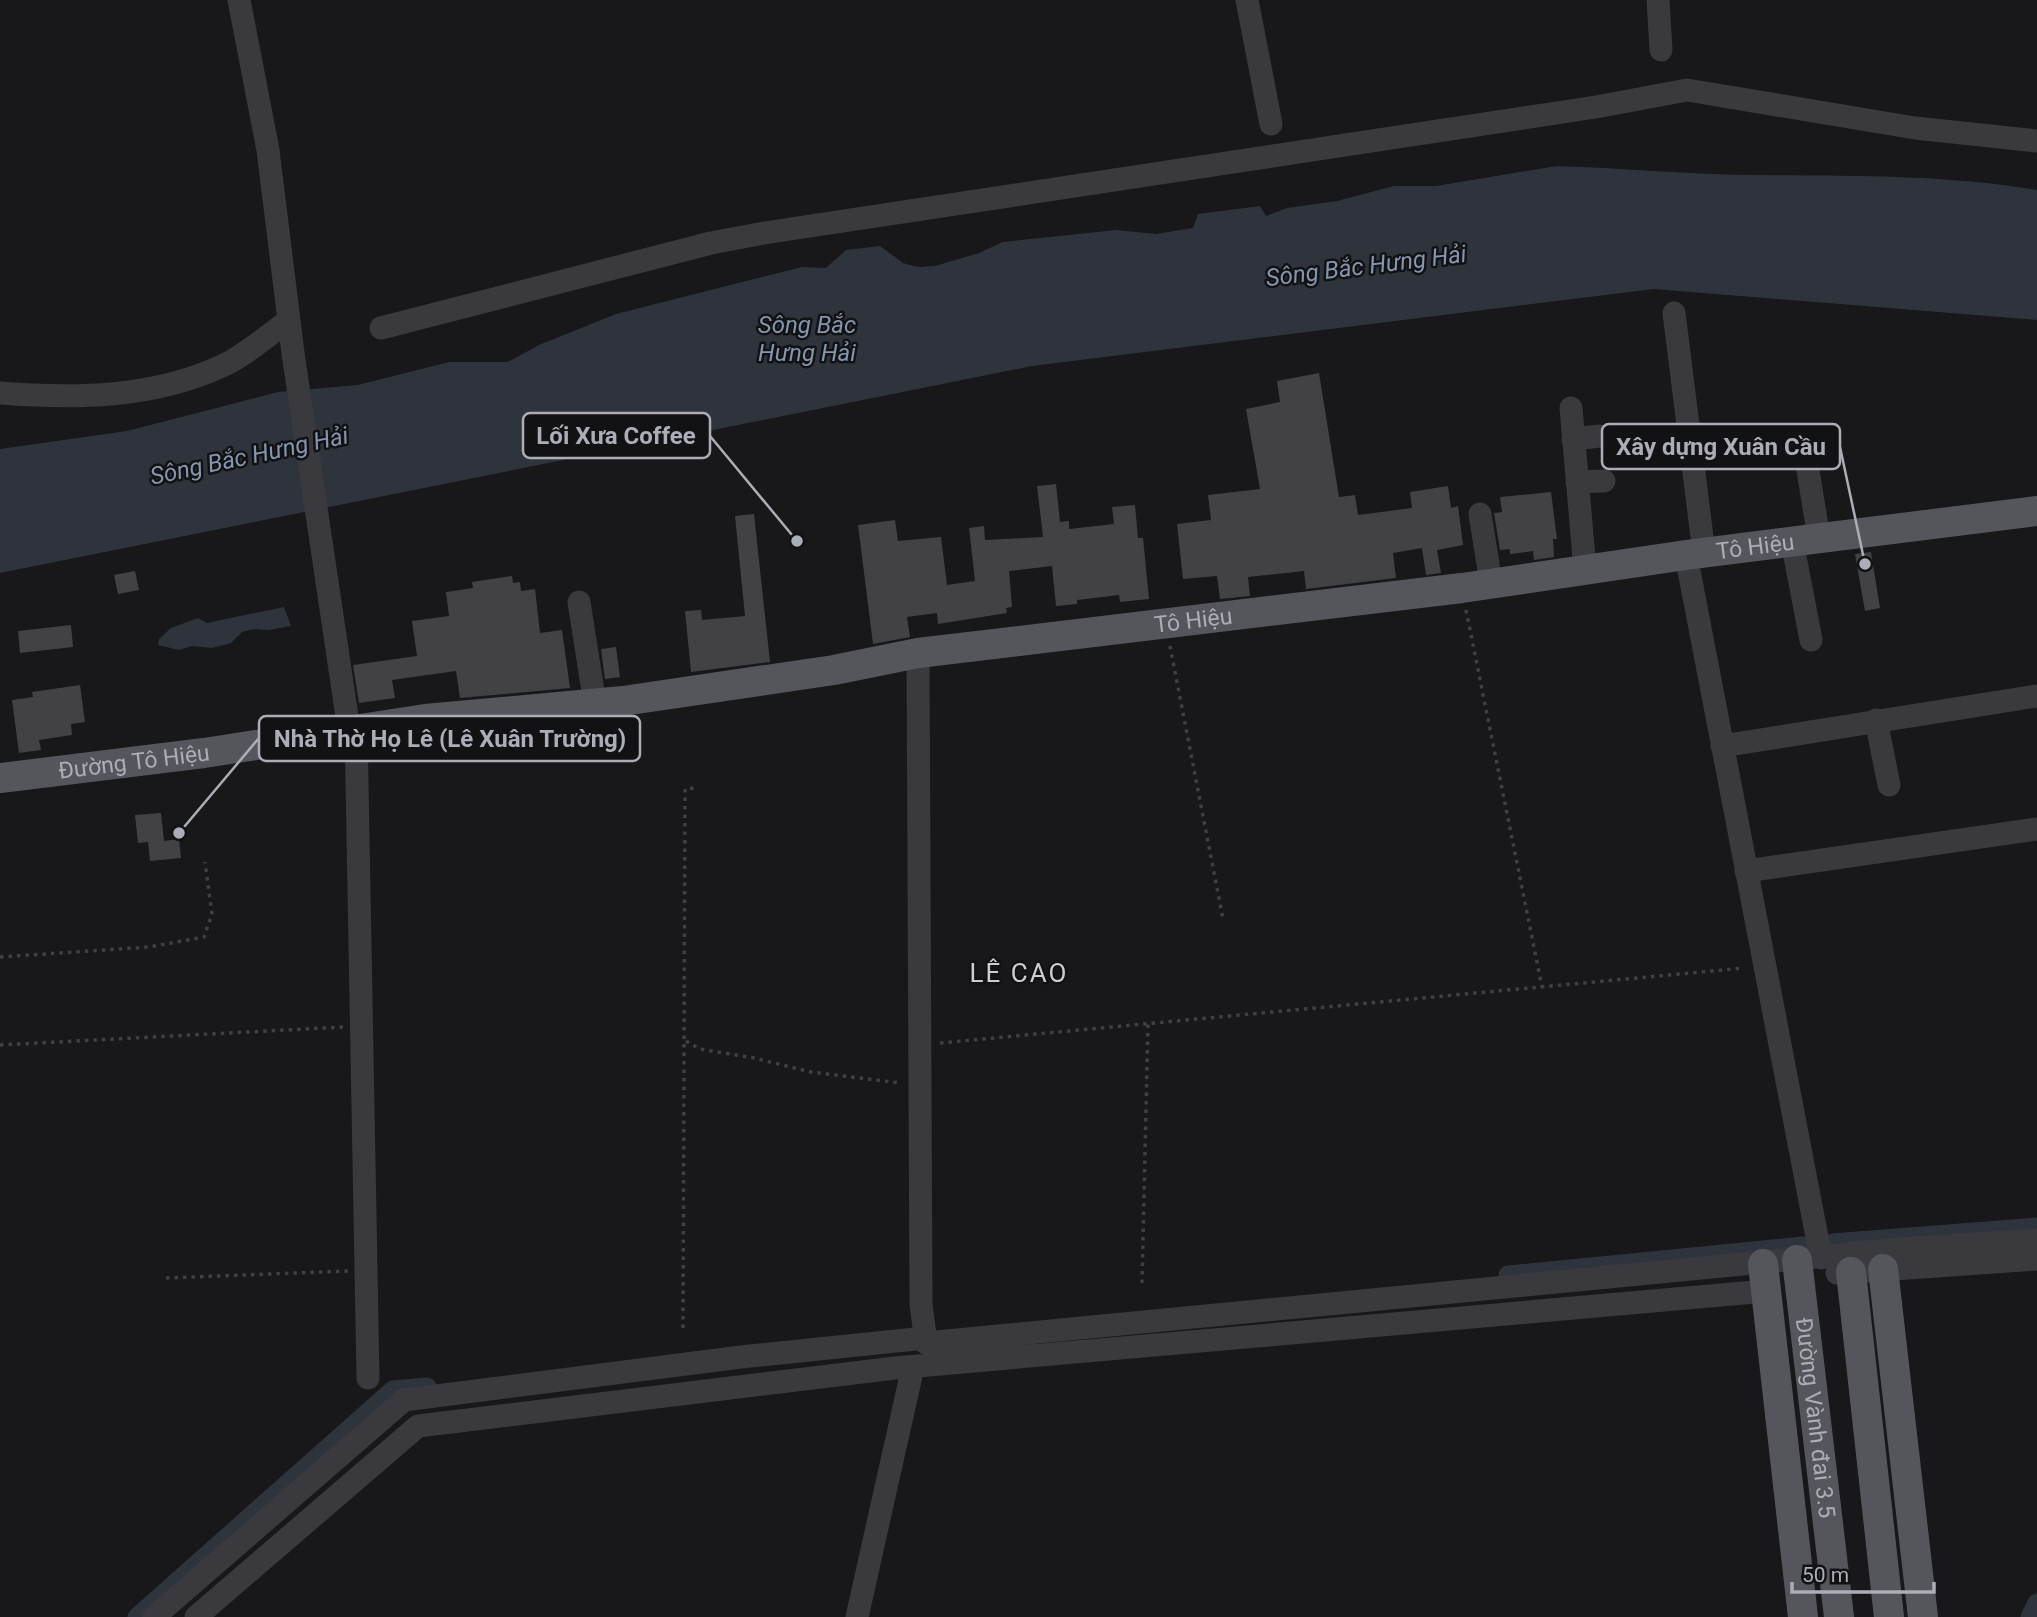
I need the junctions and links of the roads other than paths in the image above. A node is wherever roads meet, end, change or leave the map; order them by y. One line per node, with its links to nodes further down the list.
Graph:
1 (239, 0): 8 (street)
2 (1247, 0): 5 (street)
3 (1658, 0): 4 (street)
4 (1661, 50)
5 (1271, 124)
6 (2037, 141): 9 (street)
7 (1674, 313): 20 (street)
8 (289, 320): 10 (street); 29 (street)
9 (381, 328)
10 (0, 393)
11 (1571, 408): 13 (street)
12 (1600, 436): 13 (street)
13 (1573, 439): 16 (street)
14 (1804, 440): 19 (street)
15 (1604, 481): 16 (street)
16 (1577, 482): 21 (street)
17 (2037, 511): 19 (main road, Tô Hiệu)
18 (1480, 514): 22 (street)
19 (1806, 540): 20 (main road, Tô Hiệu); 24 (street)
20 (1695, 554): 21 (main road, Tô Hiệu); 30 (street)
21 (1585, 569): 22 (main road, Tô Hiệu)
22 (1476, 585): 25 (main road, Tô Hiệu)
23 (579, 602): 27 (street)
24 (1811, 640)
25 (919, 653): 27 (main road, Tô Hiệu); 41 (street)
26 (2037, 695): 28 (street)
27 (595, 705): 29 (main road, Tô Hiệu)
28 (1876, 720): 30 (street); 32 (street)
29 (352, 729): 31 (main road, Đường Tô Hiệu); 43 (street)
30 (1722, 746): 34 (street)
31 (0, 778)
32 (1889, 785)
33 (2037, 829): 34 (street)
34 (1746, 872): 36 (street)
35 (2037, 1240): 36 (street)
36 (1809, 1259): 39 (street); 40 (street); 48 (main road, Đường Vành đai 3.5)
37 (2037, 1259): 38 (street)
38 (1883, 1269): 39 (street); 50 (main road)
39 (1851, 1272): 49 (main road)
40 (1765, 1278): 41 (street); 47 (main road)
41 (938, 1348): 42 (street); 44 (street)
42 (913, 1367): 45 (street); 46 (street)
43 (368, 1378)
44 (153, 1617)
45 (196, 1617)
46 (857, 1617)
47 (1802, 1617)
48 (1839, 1617)
49 (1889, 1617)
50 (1923, 1617)

